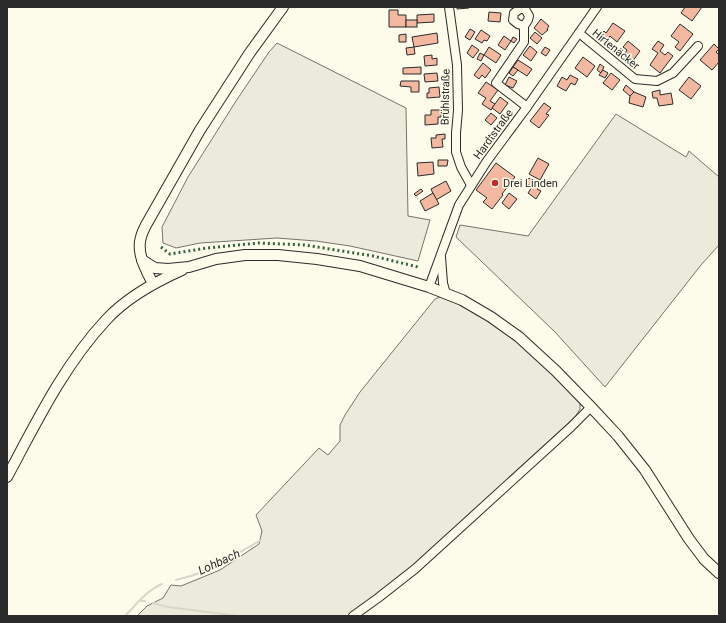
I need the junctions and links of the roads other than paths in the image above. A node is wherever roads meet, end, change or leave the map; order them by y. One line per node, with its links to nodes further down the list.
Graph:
1 (283, 7): 11 (main road)
2 (449, 7): 9 (street, Brühlstraße)
3 (597, 7): 6 (street, Hardtstraße)
4 (525, 8): 5 (street); 5 (street)
5 (524, 26): 8 (street)
6 (579, 33): 7 (street, Hirtenäcker); 8 (street, Hardtstraße)
7 (698, 46)
8 (527, 107): 9 (street, Hardtstraße)
9 (471, 185): 10 (street, Hardtstraße)
10 (441, 254): 14 (street, Hardtstraße); 15 (street)
11 (142, 260): 12 (main road); 13 (main road)
12 (189, 267): 13 (main road); 14 (main road)
13 (153, 284): 17 (main road)
14 (429, 287): 15 (main road)
15 (446, 294): 16 (main road)
16 (591, 407): 18 (main road); 19 (street)
17 (7, 476)
18 (719, 573)
19 (353, 616)

